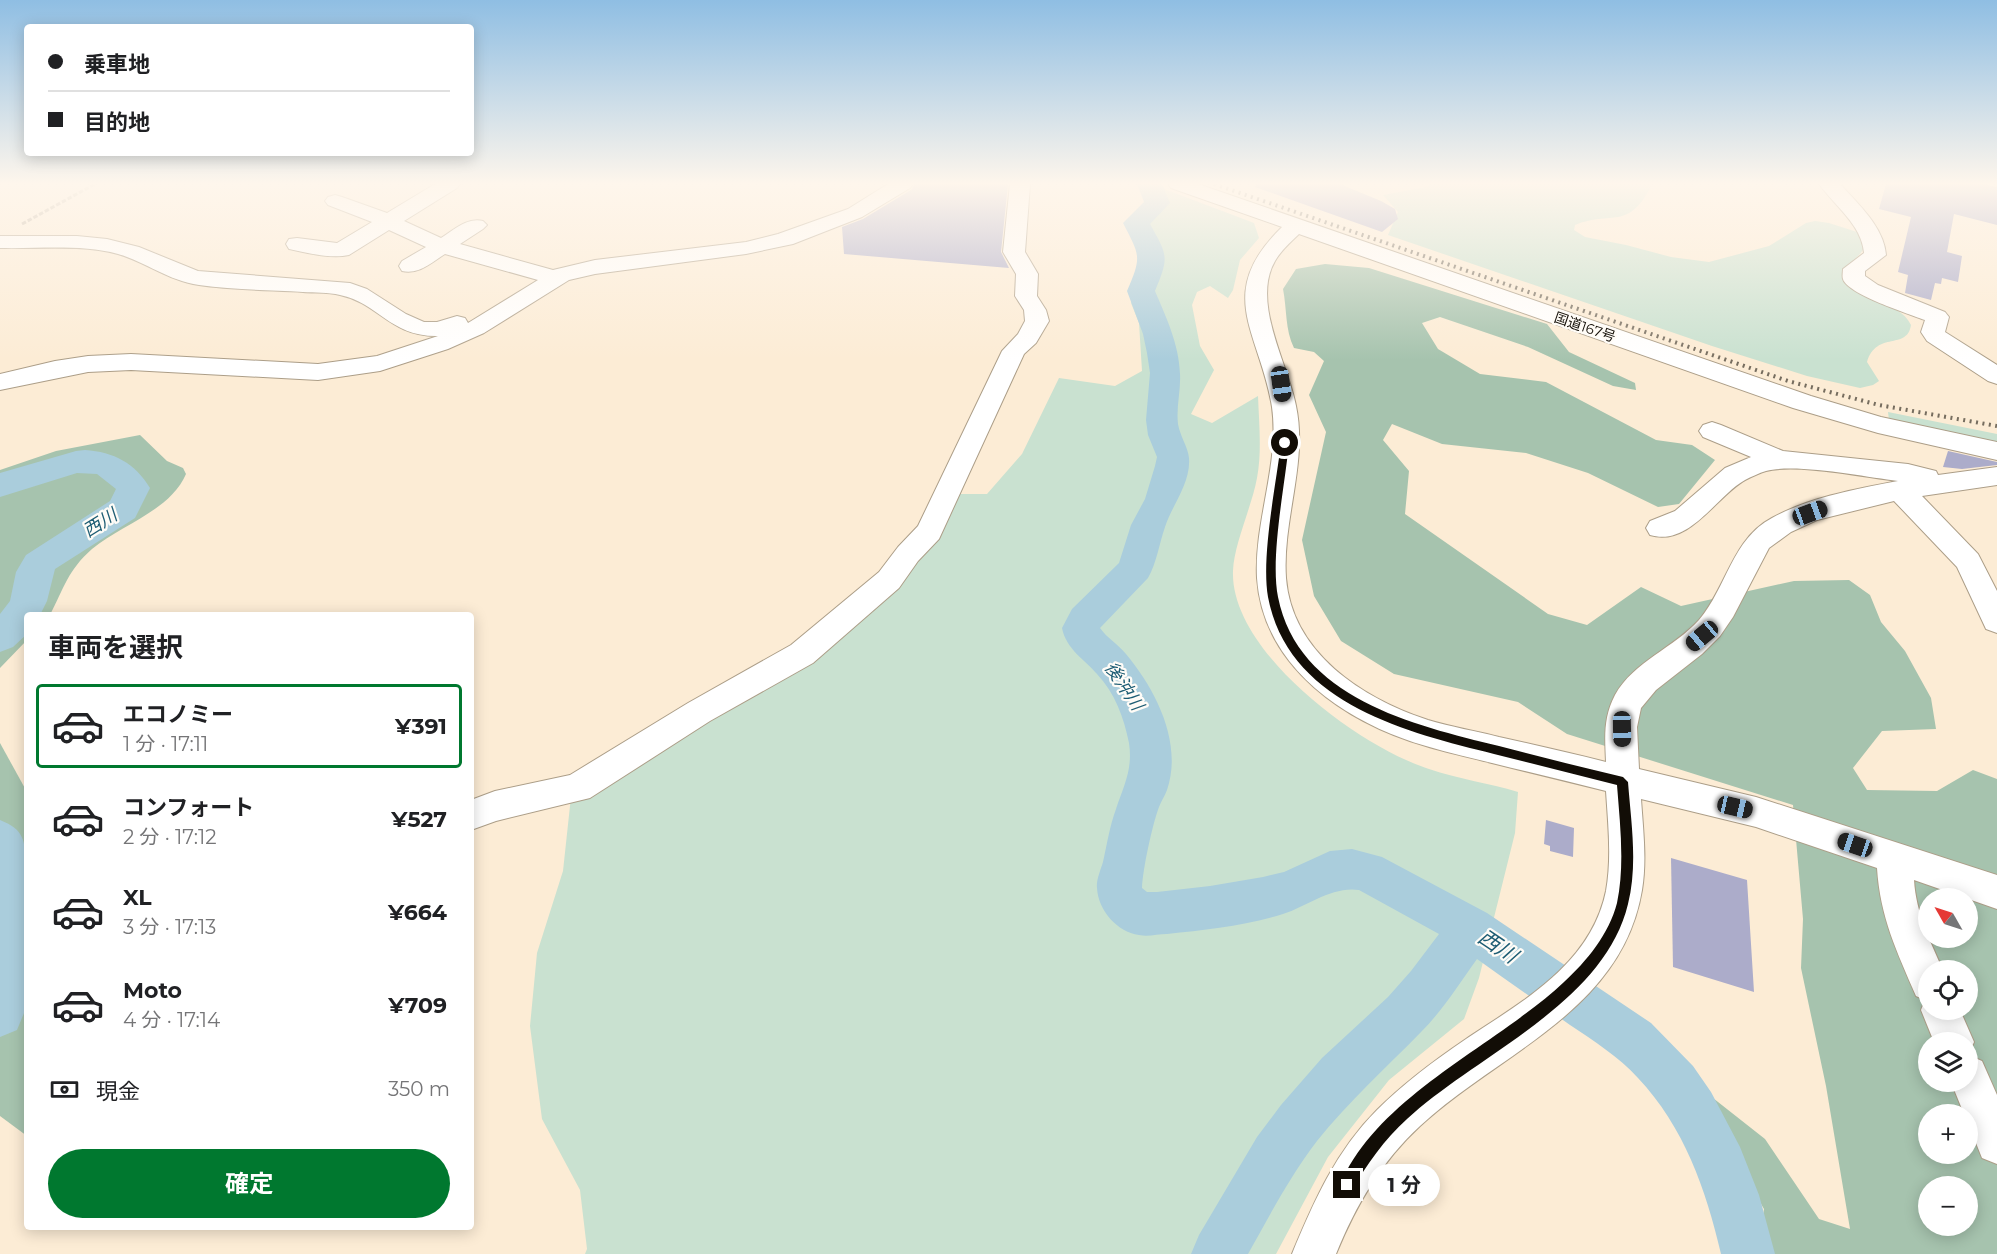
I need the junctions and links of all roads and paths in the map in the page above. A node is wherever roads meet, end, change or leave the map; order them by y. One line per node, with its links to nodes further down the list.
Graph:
1 (17, 243): 14 (street)
2 (353, 243): 10 (street)
3 (433, 243): 11 (street)
4 (448, 243): 11 (street)
5 (770, 243): 13 (street)
6 (1015, 243): 26 (street)
7 (1279, 243): 25 (street)
8 (1343, 243): 18 (street, 国道167号)
9 (1872, 243): 15 (street)
10 (297, 244)
11 (442, 246): 12 (street); 13 (street)
12 (410, 266)
13 (556, 278): 14 (street)
14 (526, 296): 16 (street)
15 (1997, 376)
16 (0, 382)
17 (1712, 431): 19 (street)
18 (1997, 451)
19 (1781, 460): 21 (street); 23 (street)
20 (1997, 476): 21 (street)
21 (1945, 483): 22 (street)
22 (1900, 490): 24 (street); 25 (street)
23 (1660, 528)
24 (1997, 621)
25 (1623, 782): 27 (street); 32 (street)
26 (474, 814)
27 (1894, 858): 28 (street); 29 (street)
28 (1997, 892)
29 (1919, 960)
30 (1975, 1092): 31 (street)
31 (1997, 1143)
32 (1314, 1254)

